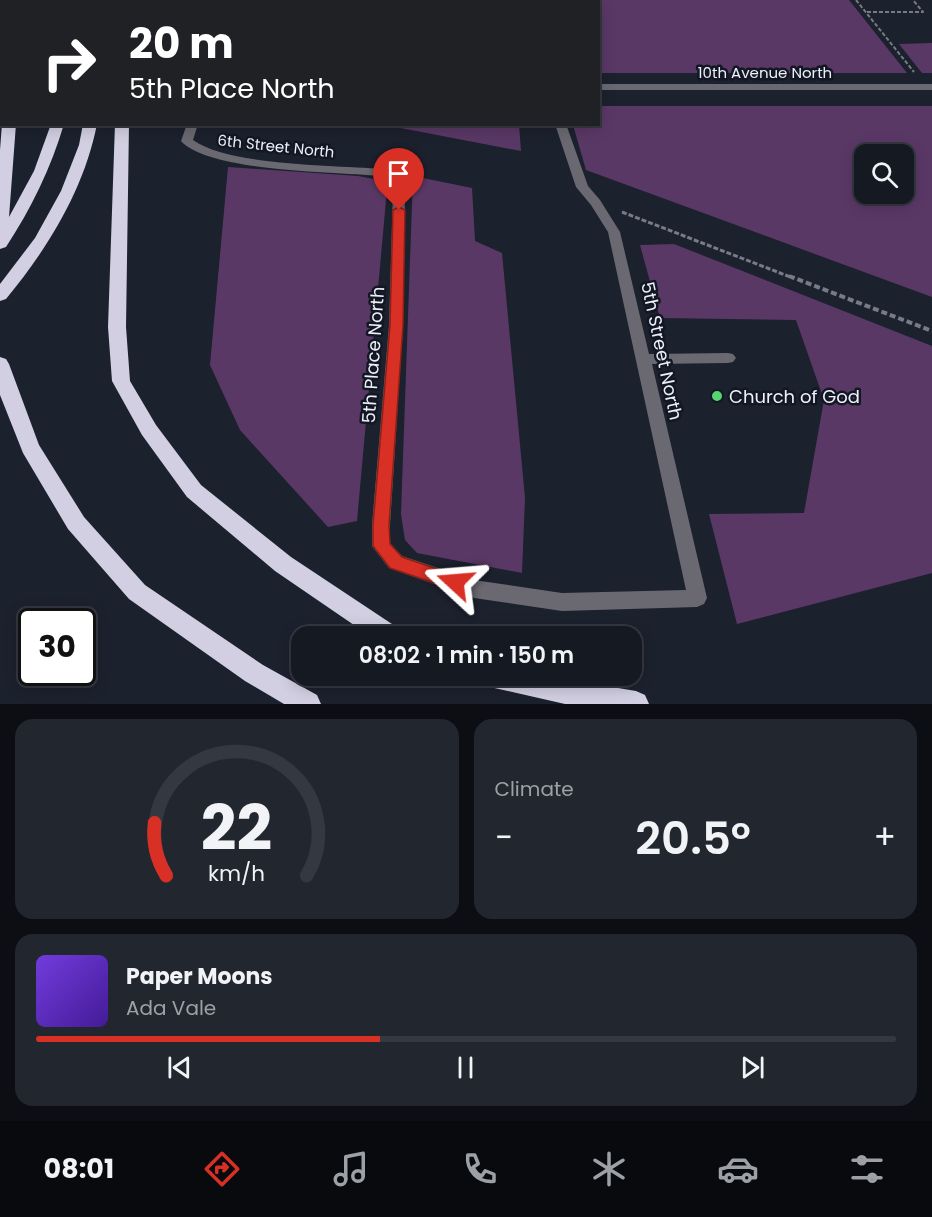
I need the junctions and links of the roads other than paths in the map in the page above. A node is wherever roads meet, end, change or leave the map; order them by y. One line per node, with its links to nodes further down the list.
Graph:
1 (600, 87): 2 (street, 10th Avenue North)
2 (929, 87)
3 (9, 126): 10 (highway)
4 (57, 126): 11 (highway)
5 (89, 126): 12 (highway)
6 (122, 126): 17 (highway)
7 (192, 126): 9 (street, 6th Street North)
8 (561, 126): 14 (street, 5th Street North)
9 (383, 173): 16 (street, 5th Place North)
10 (0, 233)
11 (0, 244)
12 (0, 295)
13 (728, 358): 14 (street)
14 (644, 359): 16 (street, 5th Street North)
15 (0, 364): 19 (highway)
16 (697, 598)
17 (375, 626)
18 (533, 686): 20 (highway)
19 (308, 704)
20 (636, 704)

